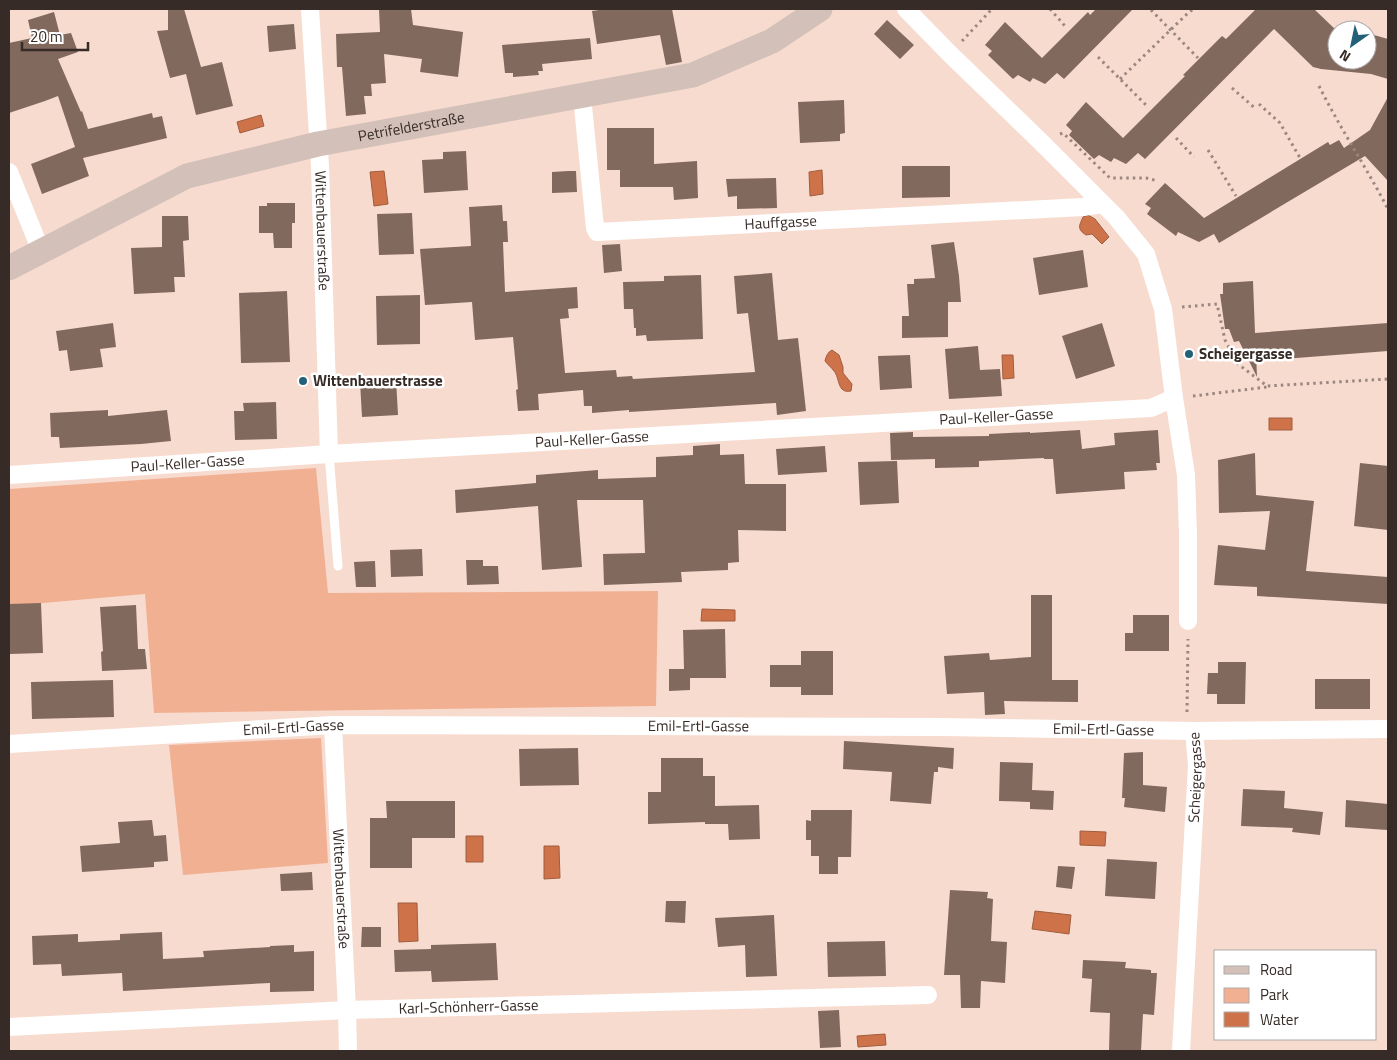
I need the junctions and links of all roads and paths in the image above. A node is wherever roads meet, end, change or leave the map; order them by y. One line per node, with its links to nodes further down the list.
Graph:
1 (310, 9): 22 (street, Wittenbauerstraße)
2 (820, 9): 16 (main road, Petrifelderstraße)
3 (906, 9): 10 (street)
4 (992, 9): 10 (path)
5 (1050, 9): 8 (path)
6 (1194, 9): 9 (path)
7 (1151, 10): 9 (path)
8 (1065, 26)
9 (1170, 29): 12 (path); 13 (path)
10 (950, 54): 21 (street)
11 (1098, 57): 13 (path)
12 (1198, 58)
13 (1120, 79): 18 (path)
14 (1319, 86): 30 (path)
15 (1232, 88): 19 (path)
16 (582, 96): 22 (main road, Petrifelderstraße); 29 (street, Hauffgasse)
17 (1260, 104): 25 (path)
18 (1148, 107)
19 (1256, 109)
20 (1176, 138): 24 (path)
21 (1041, 142): 27 (path); 29 (street)
22 (318, 144): 31 (main road, Petrifelderstraße); 37 (street, Wittenbauerstraße)
23 (1208, 150): 28 (path)
24 (1194, 157)
25 (1300, 158)
26 (9, 172): 31 (street)
27 (1158, 181)
28 (1236, 196)
29 (1102, 204): 33 (street)
30 (1388, 209)
31 (41, 251): 32 (main road, Petrifelderstraße)
32 (9, 268)
33 (1163, 309): 35 (path); 36 (street)
34 (1388, 378): 35 (path)
35 (1267, 386): 36 (path)
36 (1174, 398): 37 (street, Paul-Keller-Gasse); 40 (street)
37 (329, 454): 38 (street, Paul-Keller-Gasse); 39 (lane)
38 (9, 475)
39 (338, 566)
40 (1188, 621): 43 (path, Scheigergasse)
41 (333, 725): 43 (street, Emil-Ertl-Gasse); 44 (street, Emil-Ertl-Gasse); 46 (street, Wittenbauerstraße)
42 (1388, 729): 43 (street, Emil-Ertl-Gasse)
43 (1194, 731): 49 (street, Scheigergasse)
44 (9, 744)
45 (928, 995): 46 (street, Karl-Schönherr-Gasse)
46 (347, 1010): 47 (street, Karl-Schönherr-Gasse); 48 (street, Wittenbauerstraße)
47 (9, 1027)
48 (348, 1051)
49 (1181, 1051)

